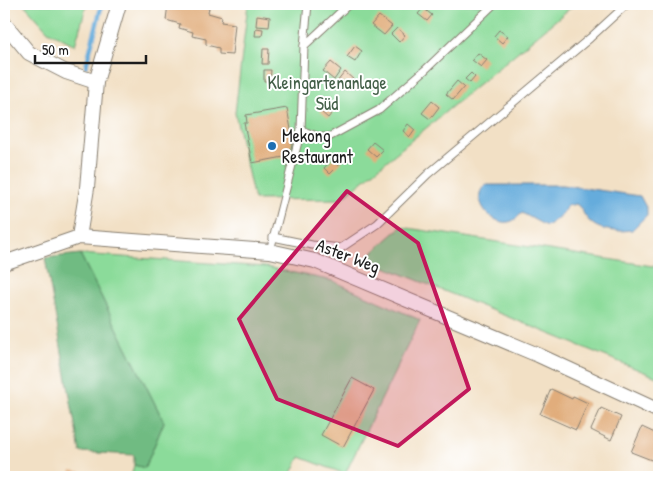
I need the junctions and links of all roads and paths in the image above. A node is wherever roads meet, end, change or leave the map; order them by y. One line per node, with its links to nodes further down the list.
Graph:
1 (119, 4): 8 (street)
2 (308, 4): 7 (lane)
3 (349, 4): 7 (lane)
4 (494, 4): 9 (lane)
5 (627, 4): 11 (lane)
6 (4, 23): 8 (street)
7 (304, 46): 9 (lane)
8 (96, 82): 10 (street)
9 (302, 130): 11 (lane)
10 (79, 237): 12 (street, Aster Weg); 13 (street, Aster Weg)
11 (273, 237): 12 (lane)
12 (270, 251): 14 (street, Aster Weg)
13 (4, 263)
14 (659, 411)

